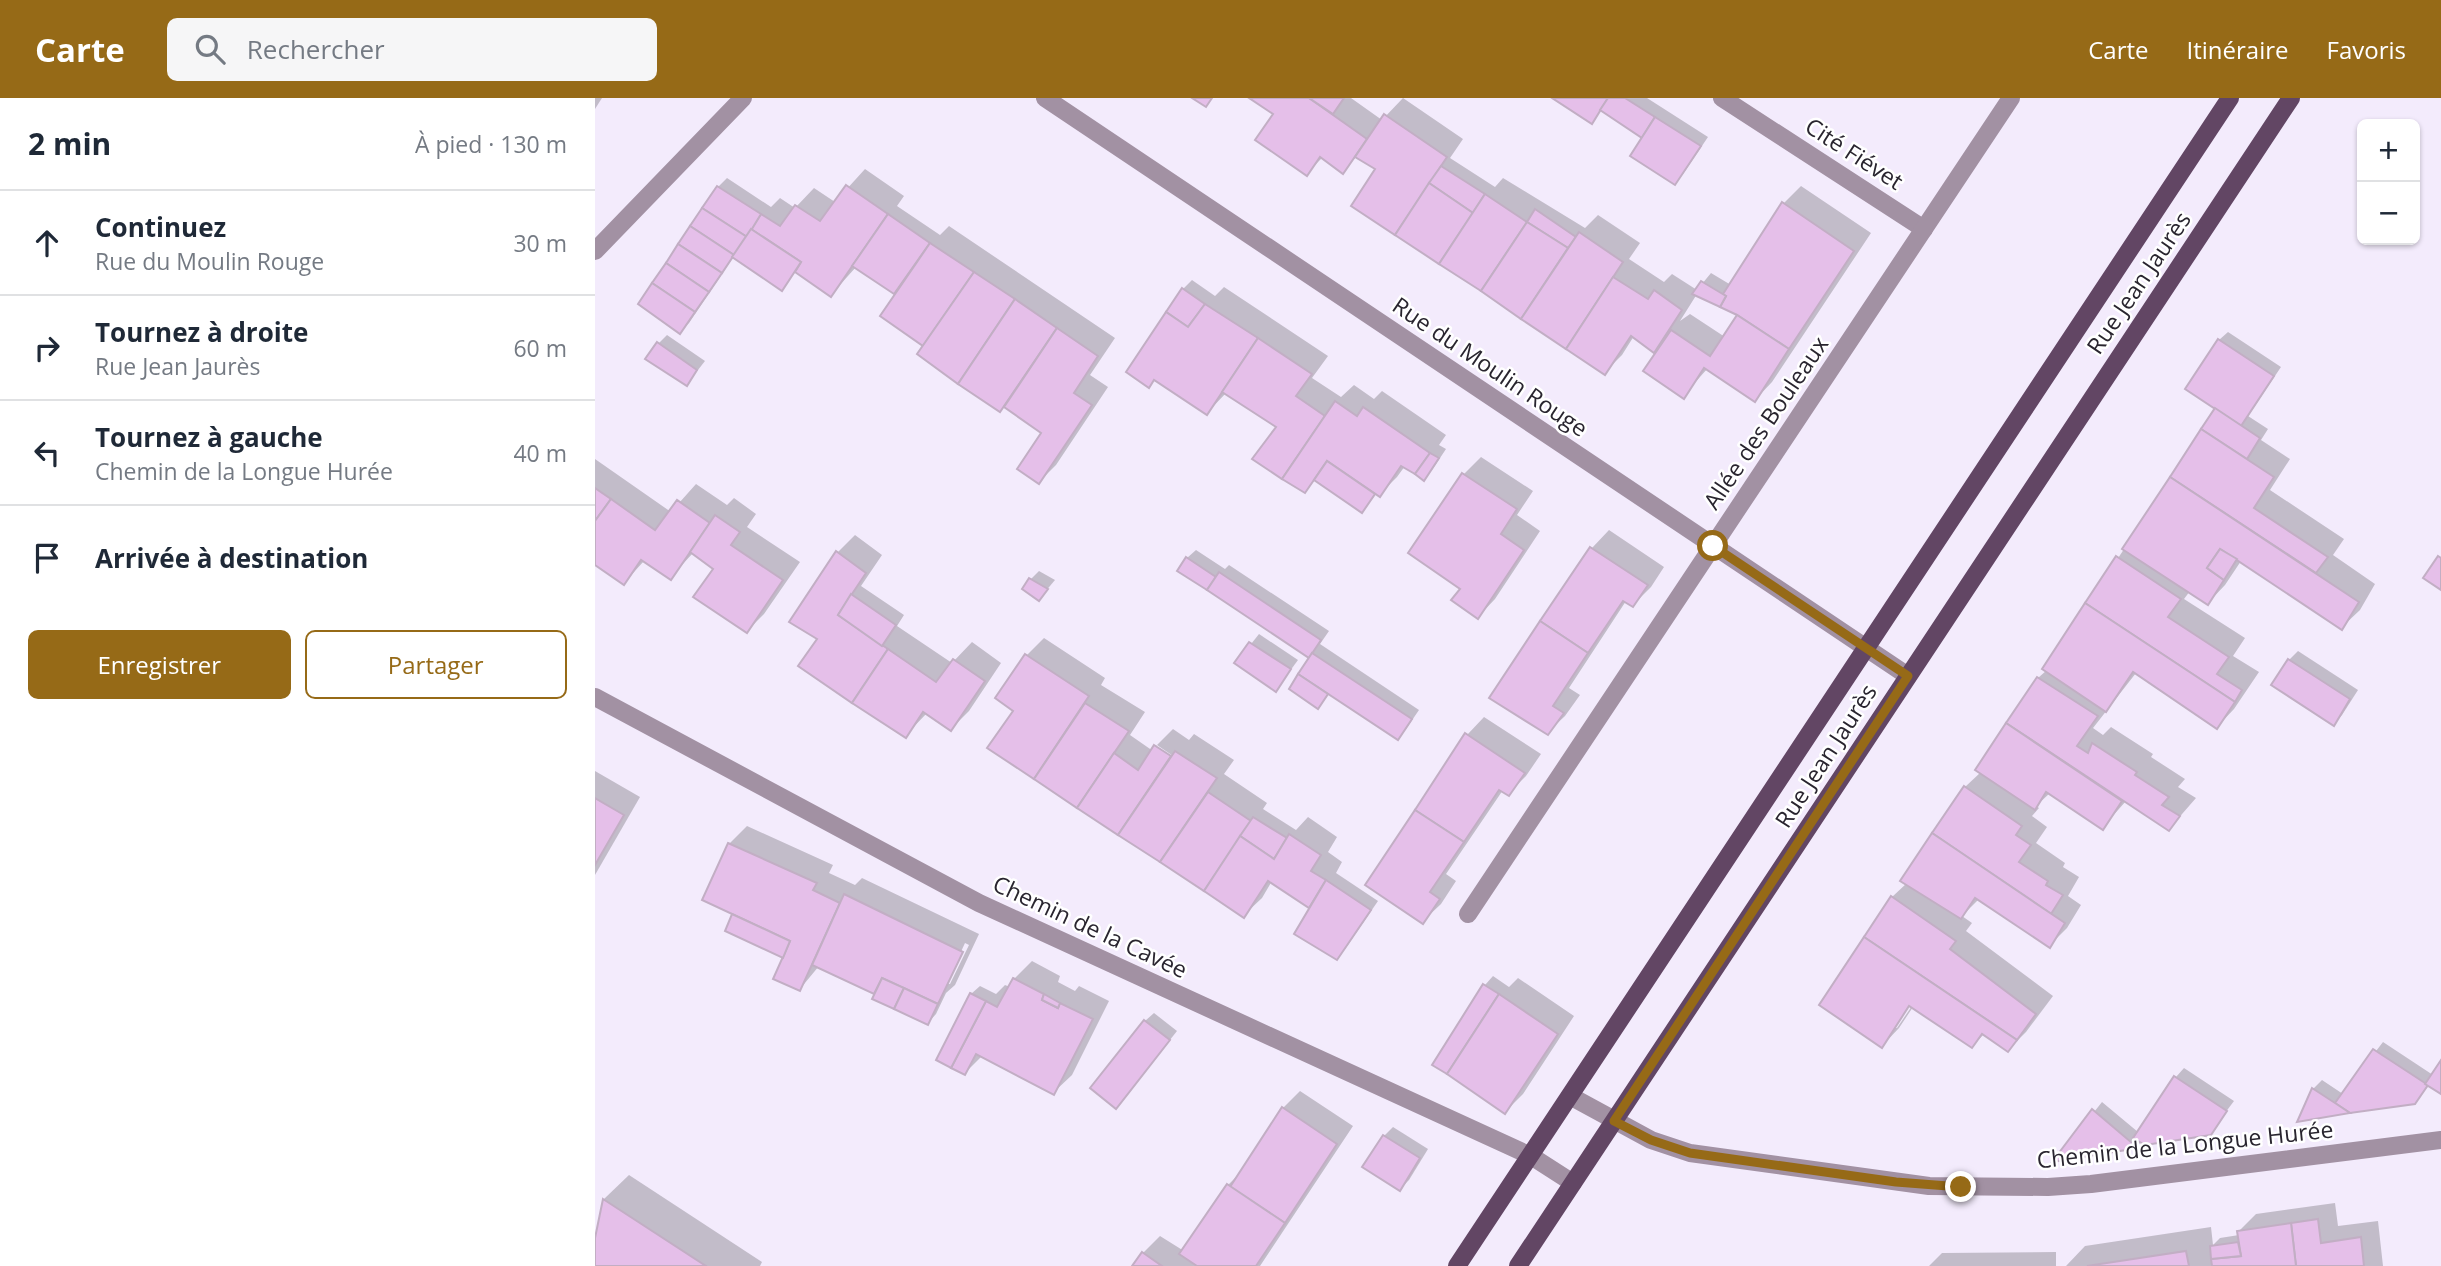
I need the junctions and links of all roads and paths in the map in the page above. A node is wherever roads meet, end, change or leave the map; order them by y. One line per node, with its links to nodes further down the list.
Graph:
1 (743, 98): 8 (street)
2 (1045, 98): 9 (street, Rue du Moulin Rouge)
3 (1723, 98): 7 (street, Cité Fiévet)
4 (2011, 98): 7 (street, Allée des Bouleaux)
5 (2230, 98): 10 (main road, Rue Jean Jaurès)
6 (2291, 98): 11 (main road, Rue Jean Jaurès)
7 (1924, 229): 9 (street, Allée des Bouleaux)
8 (595, 251)
9 (1713, 546): 10 (street, Rue du Moulin Rouge); 13 (street, Allée des Bouleaux)
10 (1866, 648): 11 (street, Rue du Moulin Rouge); 14 (main road, Rue Jean Jaurès)
11 (1908, 676): 15 (main road, Rue Jean Jaurès)
12 (595, 697): 17 (street, Chemin de la Cavée)
13 (1468, 914)
14 (1570, 1096): 15 (street, Chemin de la Longue Hurée); 17 (main road, Rue Jean Jaurès)
15 (1614, 1121): 16 (street, Chemin de la Longue Hurée); 18 (main road, Rue Jean Jaurès)
16 (2441, 1140)
17 (1531, 1156): 18 (street, Chemin de la Cavée); 19 (main road, Rue Jean Jaurès)
18 (1573, 1183): 20 (main road, Rue Jean Jaurès)
19 (1457, 1266)
20 (1518, 1266)

